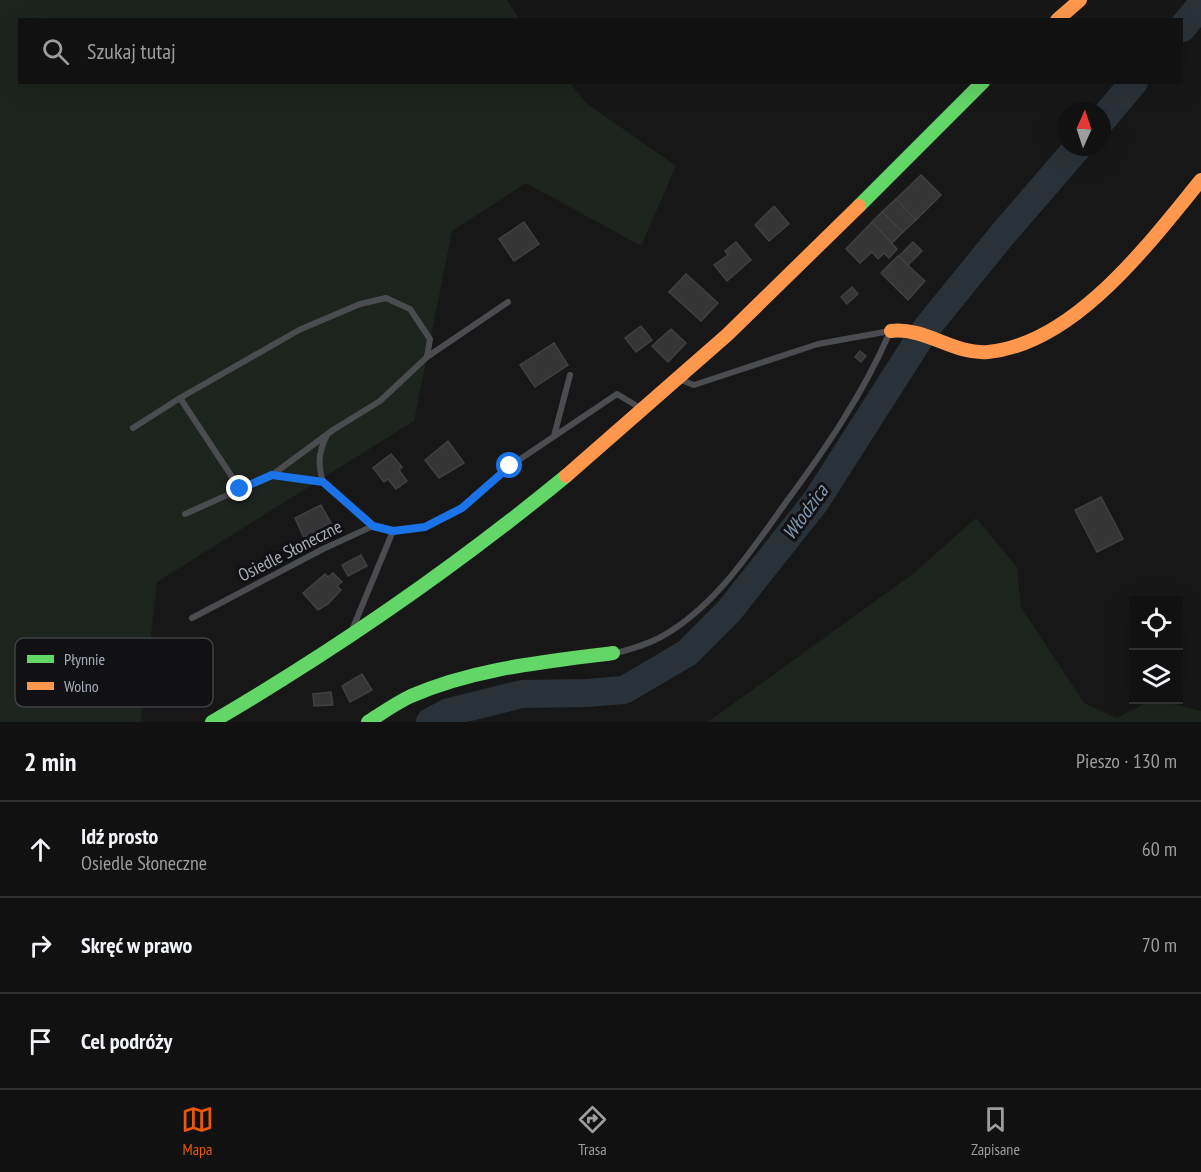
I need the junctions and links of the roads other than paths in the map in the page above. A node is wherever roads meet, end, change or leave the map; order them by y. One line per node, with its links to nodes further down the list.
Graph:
1 (1080, 0): 2 (street)
2 (1059, 18)
3 (981, 84): 9 (street)
4 (1201, 180): 6 (street)
5 (508, 302): 7 (lane)
6 (891, 331): 9 (lane); 23 (lane)
7 (427, 357): 10 (lane); 13 (lane)
8 (570, 375): 14 (lane)
9 (681, 380): 11 (street)
10 (180, 398): 12 (lane); 17 (lane)
11 (644, 412): 14 (lane); 22 (street)
12 (133, 428)
13 (327, 434): 15 (lane); 16 (lane)
14 (554, 436): 20 (lane)
15 (272, 475): 16 (lane); 17 (lane)
16 (323, 482): 19 (lane)
17 (240, 489): 18 (lane)
18 (185, 514)
19 (373, 526): 20 (lane); 21 (lane, Osiedle Słoneczne)
20 (393, 531): 22 (lane)
21 (192, 618)
22 (347, 641): 24 (street)
23 (613, 654): 25 (street)
24 (213, 722)
25 (368, 722)

